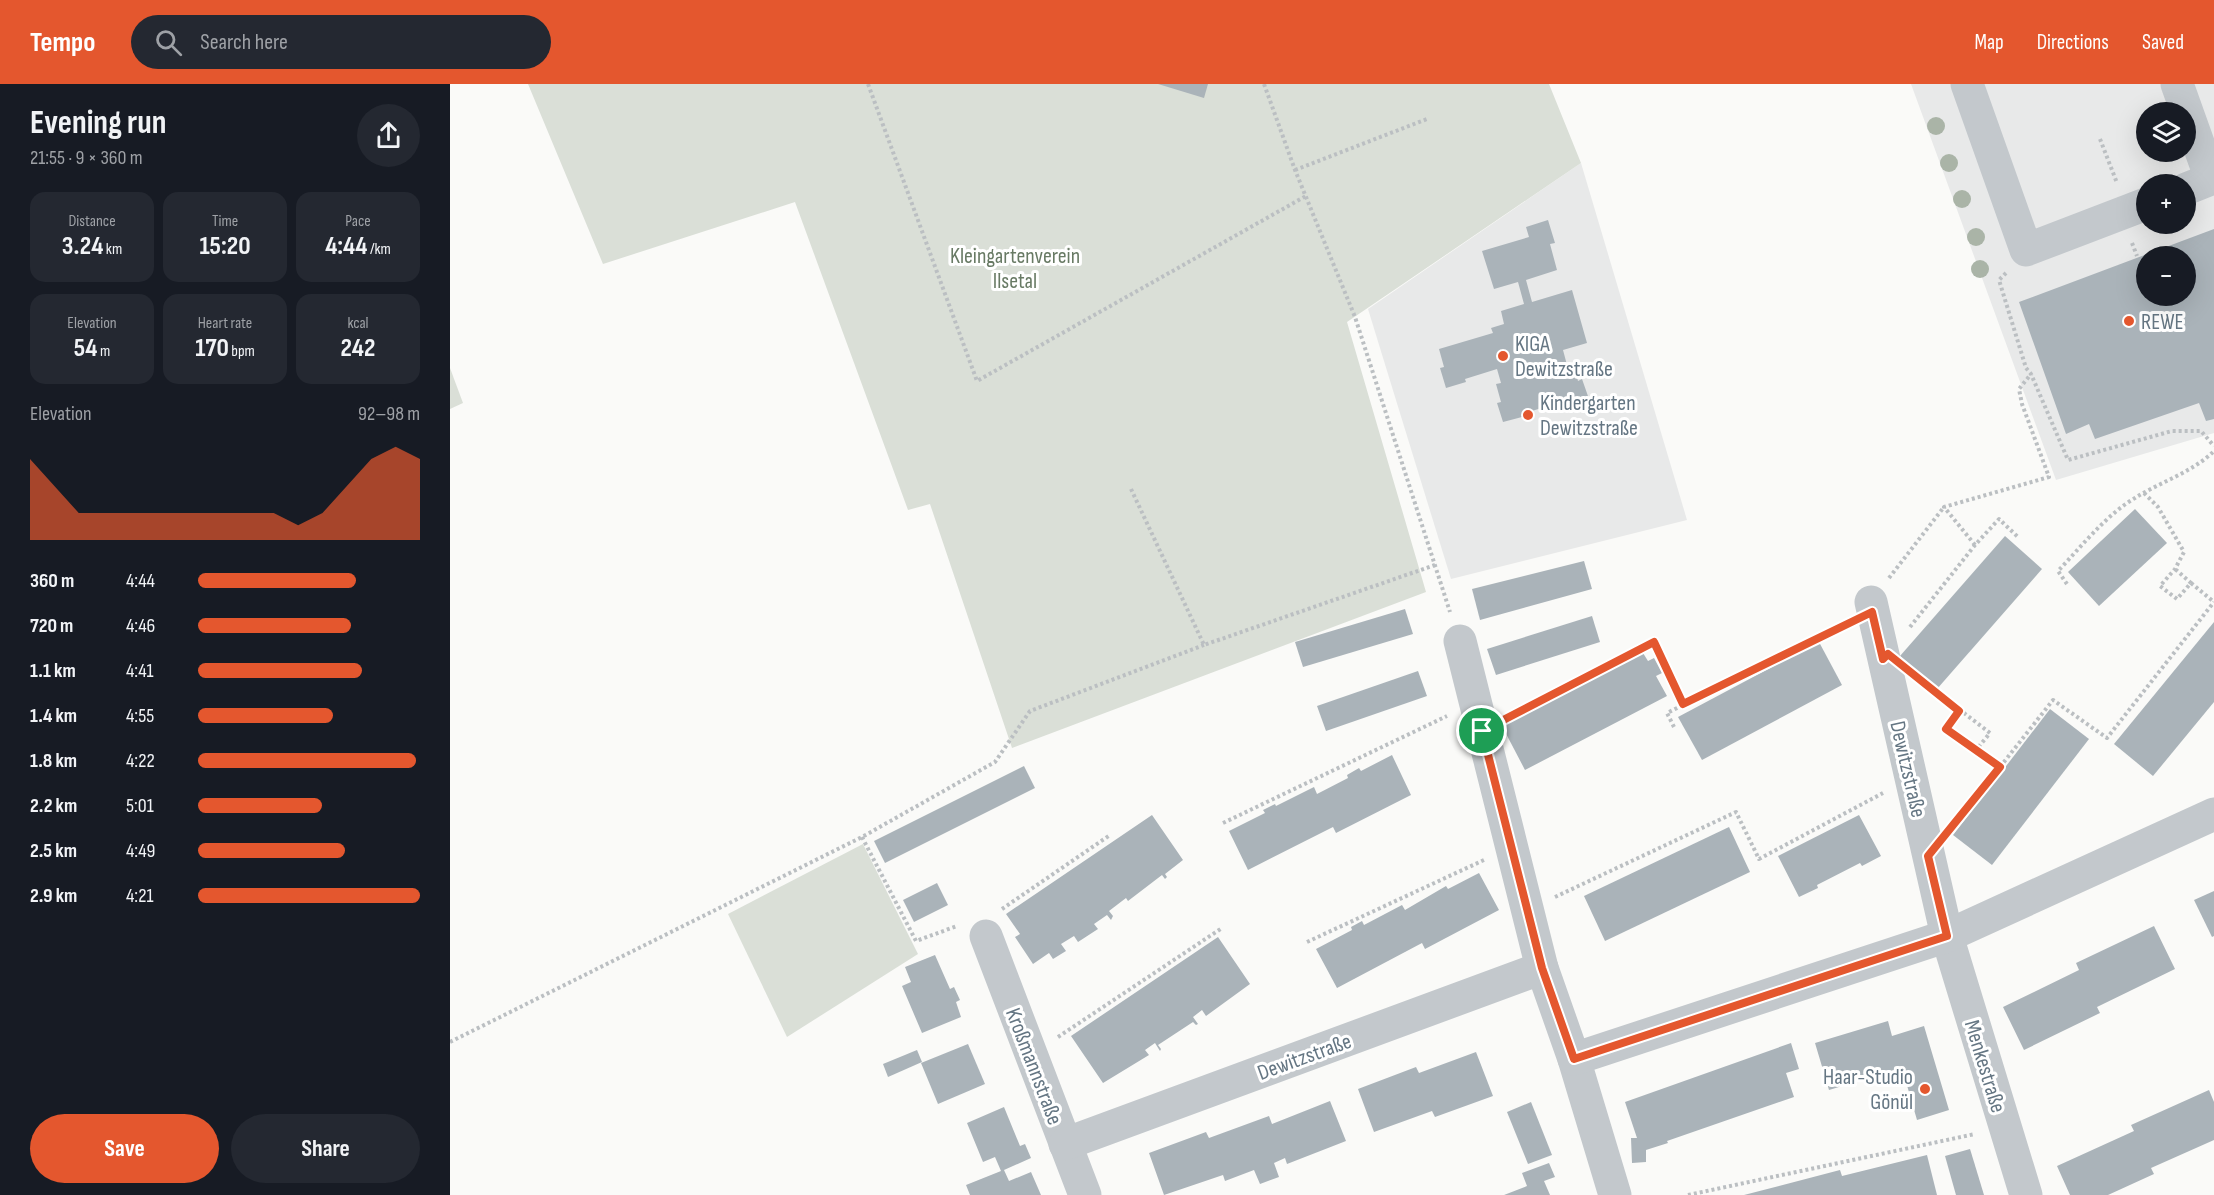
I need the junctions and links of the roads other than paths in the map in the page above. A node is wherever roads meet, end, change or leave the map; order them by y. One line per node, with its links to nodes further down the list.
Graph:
1 (1967, 84): 4 (street)
2 (2177, 84): 3 (street)
3 (2196, 185)
4 (2136, 208)
5 (1871, 607): 9 (street, Dewitzstraße)
6 (1460, 641): 10 (street)
7 (2214, 814): 9 (street)
8 (993, 924): 12 (street, Kroßmannstraße)
9 (1947, 936): 11 (street); 15 (street, Menkestraße)
10 (1542, 968): 11 (street); 12 (street, Dewitzstraße)
11 (1574, 1059): 14 (street)
12 (1065, 1144): 13 (street, Kroßmannstraße)
13 (1085, 1195)
14 (1615, 1195)
15 (2026, 1195)

